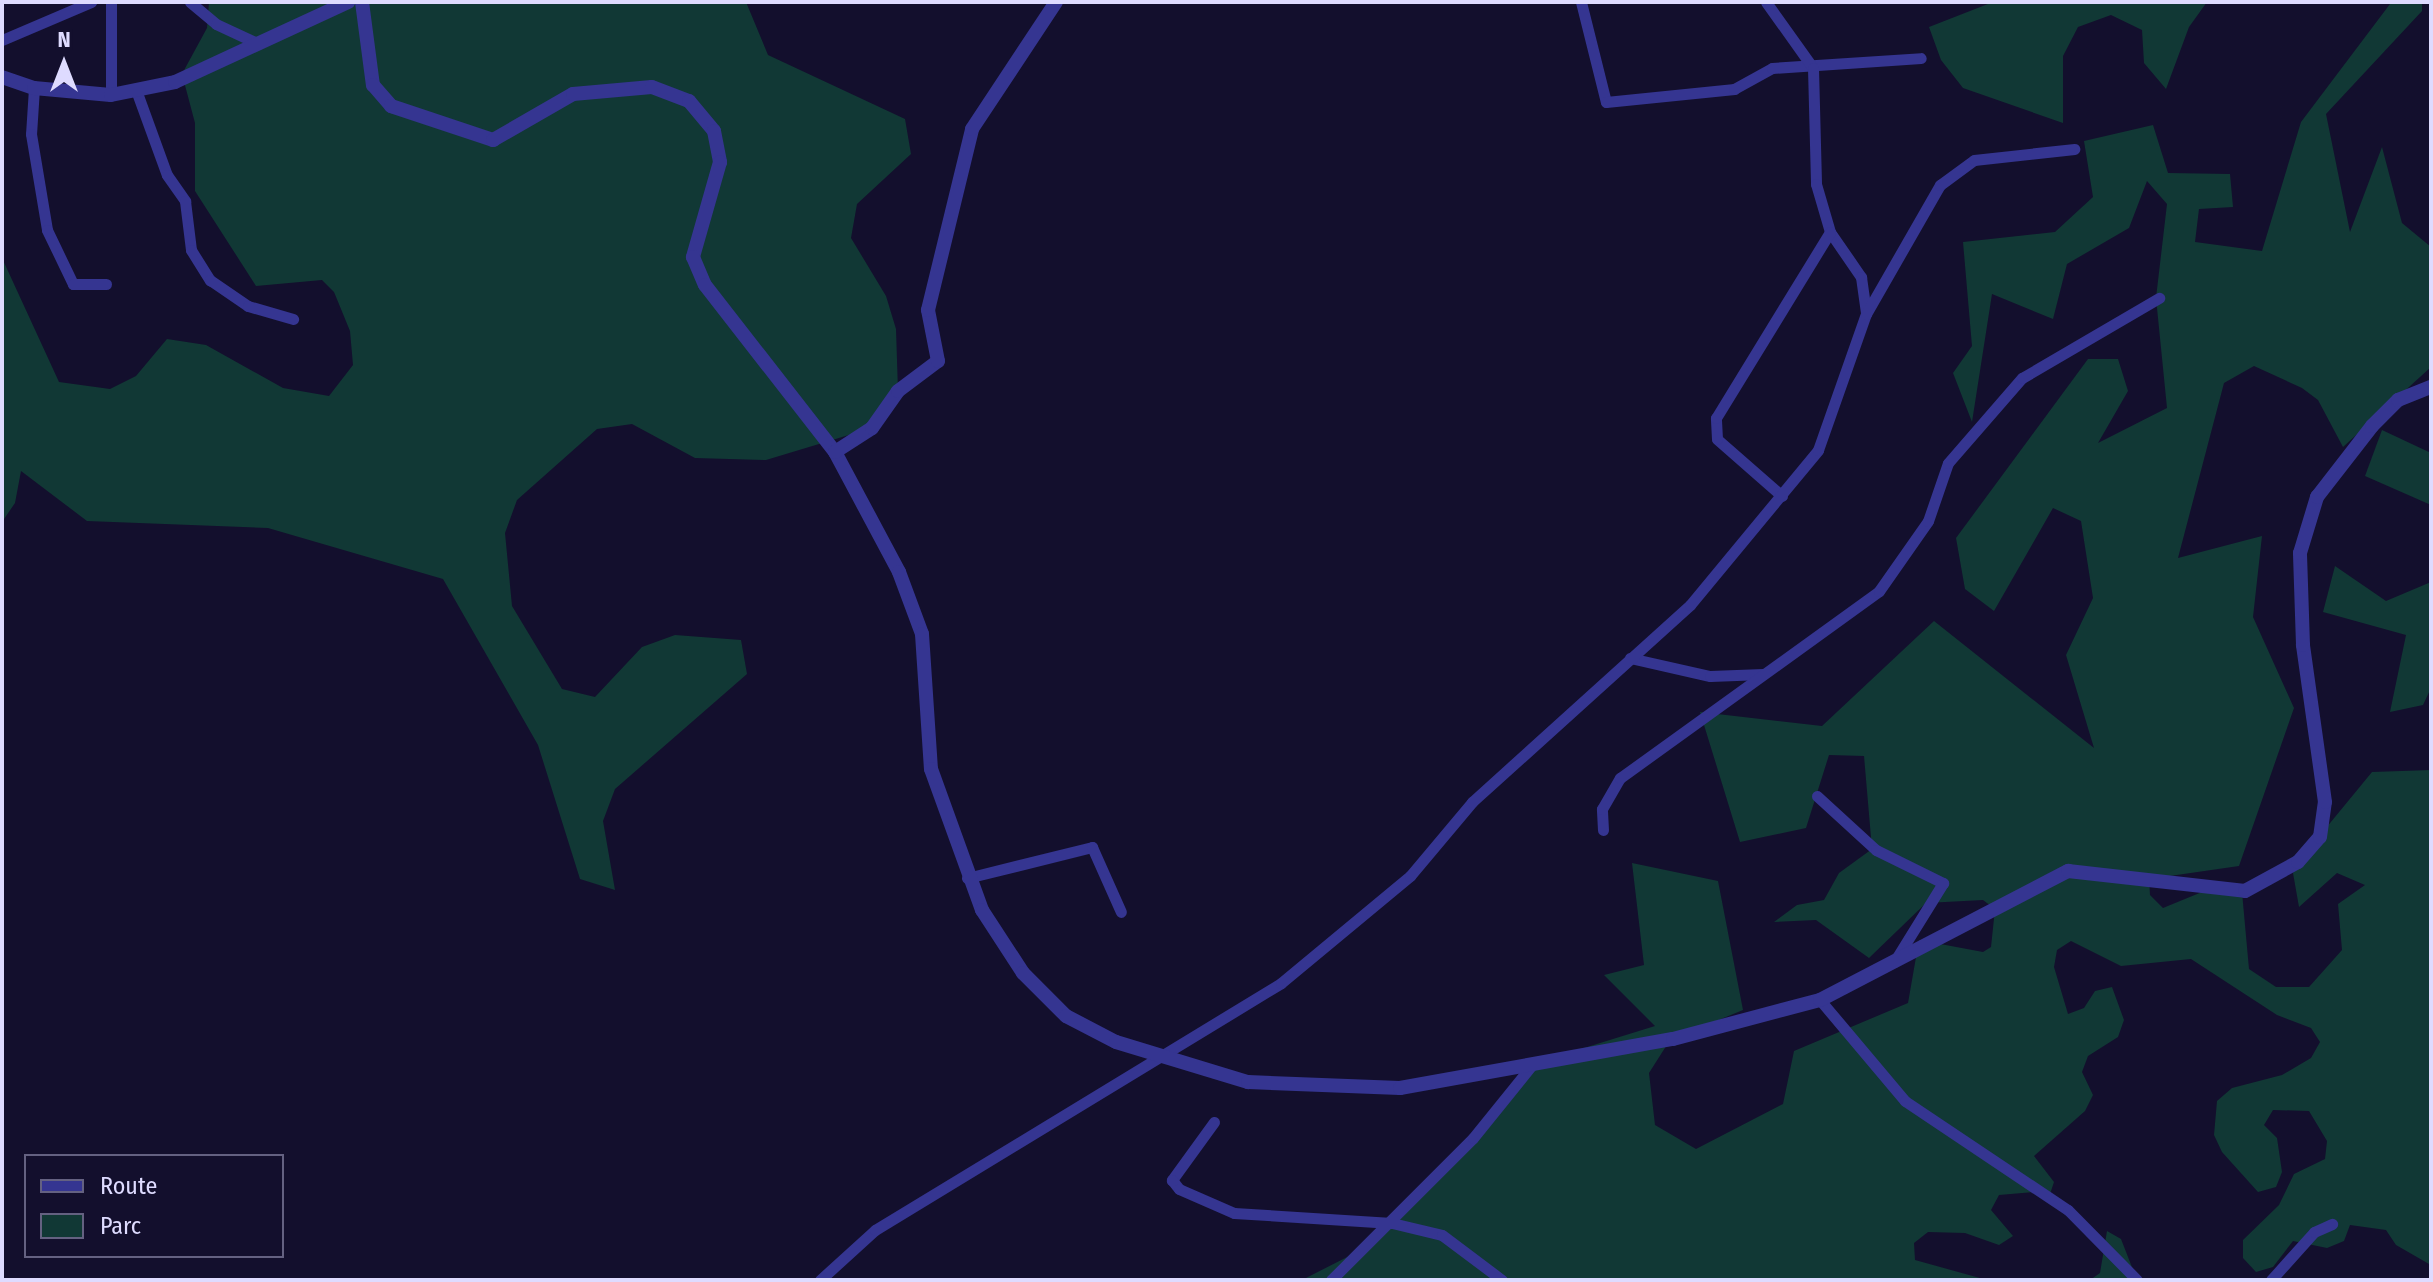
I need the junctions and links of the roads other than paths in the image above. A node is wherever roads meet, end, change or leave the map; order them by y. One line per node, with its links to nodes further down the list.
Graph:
1 (91, 2): 9 (street)
2 (111, 2): 16 (street)
3 (190, 2): 10 (street)
4 (348, 2): 10 (street)
5 (362, 2): 24 (street)
6 (1056, 2): 24 (street)
7 (1581, 2): 12 (street)
8 (1766, 2): 12 (street)
9 (2, 40)
10 (259, 44): 15 (street)
11 (1921, 58): 12 (street)
12 (1813, 68): 18 (street)
13 (2, 77): 14 (street)
14 (34, 88): 16 (street); 19 (street)
15 (136, 90): 16 (street); 22 (street)
16 (111, 95)
17 (2074, 149): 21 (street)
18 (1830, 232): 21 (street); 25 (street)
19 (106, 284)
20 (2159, 298): 27 (street)
21 (1866, 314): 25 (street)
22 (293, 319)
23 (2431, 387): 32 (street)
24 (835, 452): 30 (street)
25 (1782, 496): 26 (street)
26 (1630, 658): 27 (street); 34 (street)
27 (1772, 672): 29 (street)
28 (1817, 796): 32 (street)
29 (1603, 830)
30 (967, 878): 31 (street); 34 (street)
31 (1121, 912)
32 (1894, 962): 33 (street)
33 (1820, 1000): 35 (street); 42 (street)
34 (1164, 1057): 35 (street); 39 (street)
35 (1532, 1065): 37 (street)
36 (1214, 1122): 37 (street)
37 (1392, 1223): 40 (street); 41 (street)
38 (2332, 1224): 43 (street)
39 (820, 1280)
40 (1331, 1280)
41 (1502, 1280)
42 (2137, 1280)
43 (2271, 1280)

